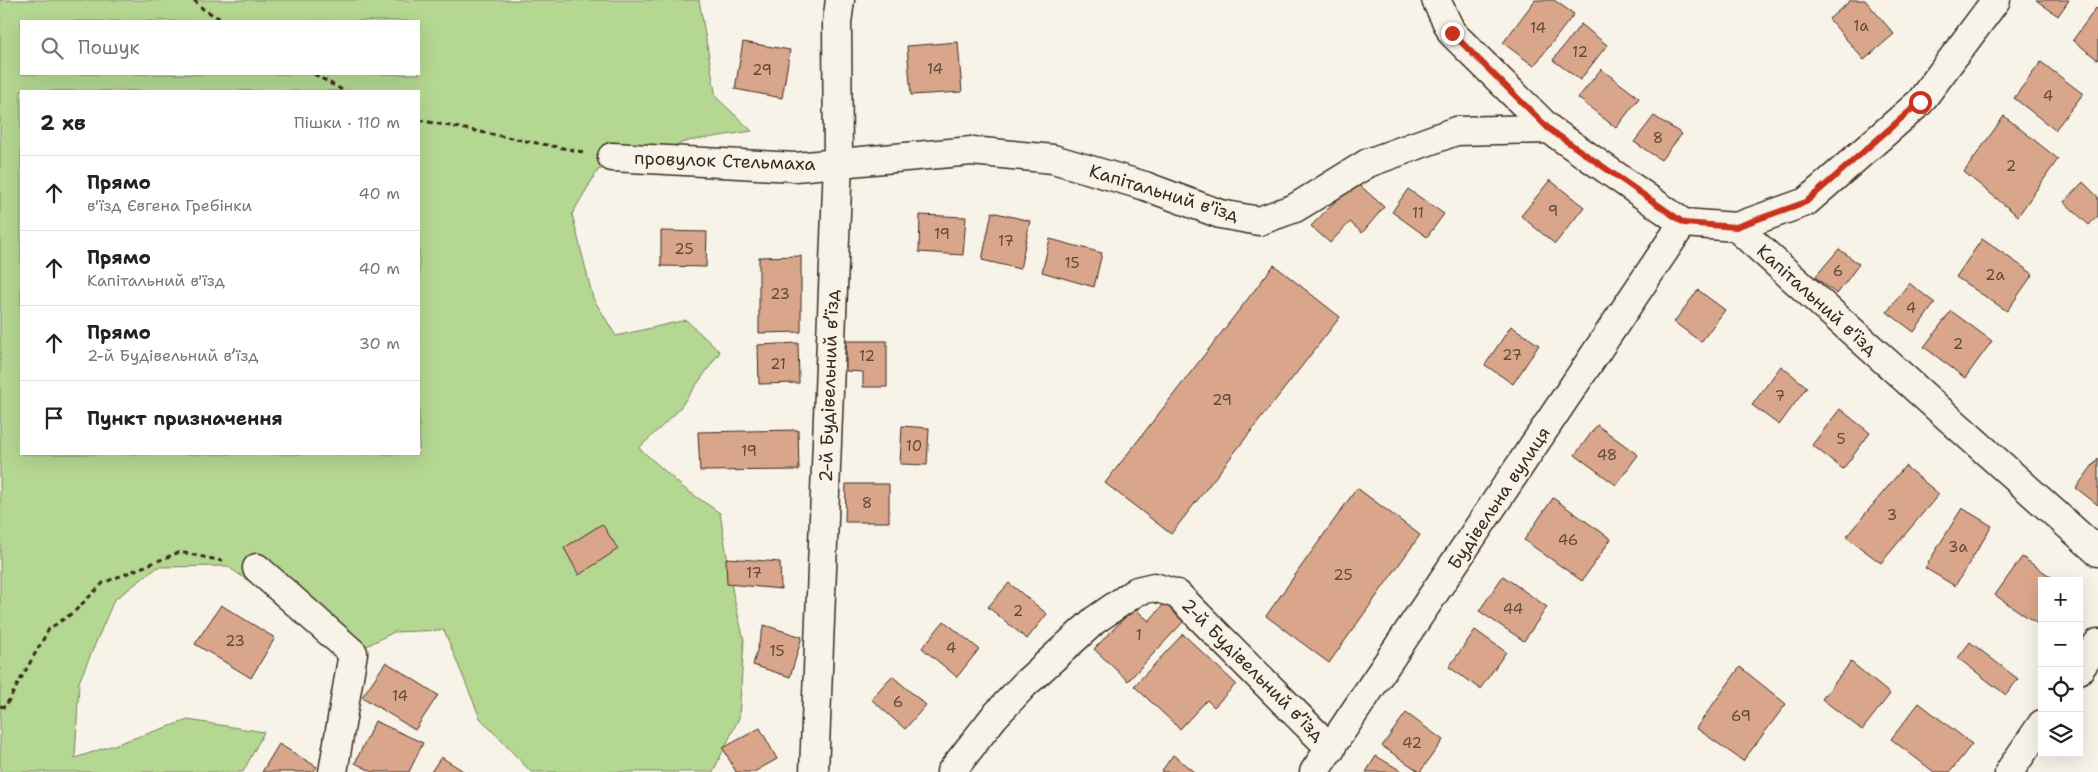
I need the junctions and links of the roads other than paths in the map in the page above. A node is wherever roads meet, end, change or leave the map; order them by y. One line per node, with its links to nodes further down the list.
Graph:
1 (840, 0): 6 (street, 2-й Будівельний в’їзд)
2 (1436, 0): 4 (street)
3 (1996, 0): 8 (street)
4 (1549, 129): 6 (street, Капітальний в'їзд); 7 (street)
5 (612, 157): 6 (street, провулок Стельмаха)
6 (838, 162): 16 (street, 2-й Будівельний в’їзд)
7 (1684, 223): 8 (street); 14 (street, Будівельна вулиця)
8 (1736, 227): 9 (street, Капітальний в'їзд)
9 (2098, 552)
10 (256, 568): 15 (street)
11 (2097, 646): 12 (street)
12 (2081, 667)
13 (2038, 730): 19 (street)
14 (1330, 749): 17 (street, 2-й Будівельний в’їзд); 18 (street, Будівельна вулиця)
15 (333, 772)
16 (814, 772)
17 (951, 772)
18 (1314, 772)
19 (2009, 772)

